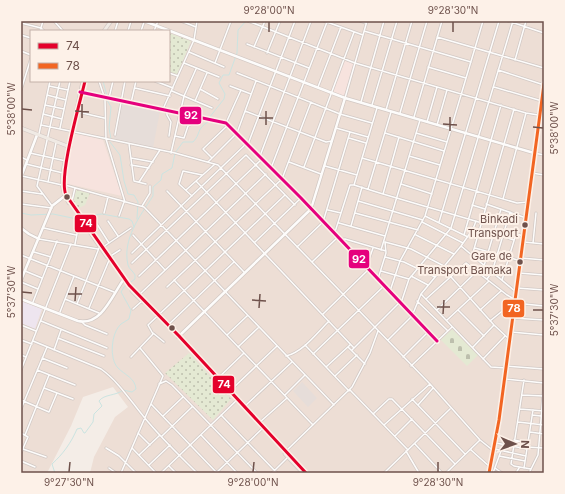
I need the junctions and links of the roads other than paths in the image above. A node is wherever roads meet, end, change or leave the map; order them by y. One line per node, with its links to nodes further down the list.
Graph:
1 (24, 21): 28 (street)
2 (43, 21): 34 (street)
3 (54, 21): 35 (street)
4 (111, 21): 36 (main road)
5 (144, 21): 29 (street)
6 (158, 21): 29 (street)
7 (181, 21): 31 (street)
8 (197, 21): 31 (street)
9 (231, 21): 57 (street)
10 (248, 21): 32 (street)
11 (265, 21): 32 (street)
12 (280, 21): 40 (street)
13 (295, 21): 44 (street)
14 (311, 21): 50 (street)
15 (360, 21): 26 (street)
16 (384, 21): 46 (street)
17 (397, 21): 48 (street)
18 (412, 21): 51 (street)
19 (427, 21): 54 (street)
20 (442, 21): 47 (street)
21 (483, 21): 56 (street)
22 (498, 21): 60 (street)
23 (508, 21): 27 (street)
24 (526, 21): 30 (street)
25 (326, 22): 33 (street); 53 (street)
26 (367, 22): 41 (street)
27 (512, 22): 30 (street); 63 (street)
28 (21, 23): 34 (street)
29 (157, 26): 37 (street); 38 (street)
30 (524, 26): 43 (street); 66 (street)
31 (196, 27): 49 (street)
32 (262, 27): 40 (street); 55 (street)
33 (341, 27): 42 (street); 62 (street)
34 (41, 28)
35 (62, 30)
36 (106, 30)
37 (155, 30)
38 (168, 30)
39 (170, 31): 49 (street)
40 (276, 31): 44 (street); 61 (street)
41 (364, 31): 45 (street); 46 (street)
42 (354, 32): 45 (street); 65 (street)
43 (544, 33)
44 (289, 36): 50 (street); 64 (street)
45 (363, 36): 72 (street)
46 (380, 36): 48 (street); 74 (street)
47 (437, 37): 56 (street); 59 (street)
48 (392, 39): 51 (street); 80 (street)
49 (194, 40): 57 (street); 58 (street)
50 (303, 42): 53 (street); 71 (street)
51 (406, 43): 54 (street); 87 (street)
52 (247, 44): 55 (street)
53 (317, 47): 62 (street); 77 (street)
54 (419, 47): 59 (street); 92 (street)
55 (254, 48): 61 (street)
56 (475, 48): 60 (street); 68 (street)
57 (220, 50): 70 (street); 84 (street)
58 (188, 52): 69 (street); 70 (street)
59 (433, 52): 68 (street); 75 (street)
60 (489, 52): 63 (street); 134 (street)
61 (267, 53): 64 (street)
62 (331, 53): 65 (street); 114 (street)
63 (502, 56): 66 (street); 81 (street)
64 (281, 58): 71 (street); 84 (street)
65 (344, 58): 72 (street); 123 (street)
66 (515, 60): 78 (street)
67 (30, 61): 79 (street)
68 (471, 62): 91 (street)
69 (184, 63): 76 (street); 88 (street)
70 (215, 63): 73 (street)
71 (295, 63): 77 (street); 90 (street)
72 (355, 63): 74 (street); 133 (street)
73 (224, 66)
74 (371, 67): 80 (street); 143 (street)
75 (428, 67): 91 (street); 104 (street)
76 (196, 68): 85 (street); 128 (street)
77 (309, 68): 103 (street)
78 (544, 68)
79 (27, 70): 82 (street); 116 (street)
80 (382, 70): 87 (street); 146 (street)
81 (498, 70): 105 (street); 109 (street)
82 (30, 71)
83 (170, 72): 88 (street)
84 (275, 72): 90 (street); 108 (street)
85 (207, 73): 89 (street); 115 (street)
86 (237, 73): 93 (street)
87 (396, 75): 92 (street); 155 (street)
88 (178, 76): 113 (street)
89 (219, 77)
90 (290, 77): 103 (street); 121 (street)
91 (466, 78): 125 (street)
92 (410, 79): 104 (street); 163 (street)
93 (256, 81): 108 (street); 124 (street)
94 (50, 82): 106 (street)
95 (60, 82): 111 (street)
96 (70, 82): 117 (street)
97 (83, 82): 122 (main road)
98 (99, 82): 130 (street)
99 (113, 82): 132 (street)
100 (125, 82): 137 (street)
101 (136, 82): 112 (street)
102 (158, 82): 113 (street)
103 (303, 83): 114 (street); 131 (street)
104 (424, 83): 110 (street); 169 (street)
105 (544, 84): 139 (street)
106 (49, 86): 111 (street); 126 (street)
107 (230, 86): 118 (street)
108 (270, 86): 121 (street); 164 (street)
109 (493, 86): 139 (street); 141 (street)
110 (438, 87): 119 (street); 173 (street)
111 (59, 88): 117 (street); 129 (street)
112 (135, 88): 127 (street); 142 (street)
113 (173, 88): 120 (street)
114 (317, 88): 123 (street)
115 (200, 89): 135 (street); 138 (street)
116 (21, 90)
117 (68, 90): 136 (street)
118 (241, 90): 124 (street); 174 (street)
119 (447, 90): 125 (street); 179 (street)
120 (172, 91): 127 (street); 128 (street)
121 (284, 92): 131 (street); 172 (street)
122 (81, 93): 130 (street); 157 (main road)
123 (331, 93): 133 (street); 149 (street)
124 (252, 94): 156 (street)
125 (461, 94): 134 (street); 185 (street)
126 (47, 95): 129 (street); 144 (street)
127 (170, 96): 152 (street)
128 (184, 96): 138 (street); 159 (street)
129 (56, 97): 136 (street); 147 (street)
130 (104, 97): 132 (street); 168 (street)
131 (298, 97): 140 (street); 181 (street)
132 (109, 98): 137 (street)
133 (345, 98): 143 (street); 162 (street)
134 (475, 98): 141 (street); 192 (street)
135 (218, 99)
136 (66, 100): 151 (street)
137 (121, 101): 142 (street); 194 (street)
138 (195, 101): 148 (street)
139 (542, 101): 165 (street)
140 (311, 102): 149 (street); 187 (street)
141 (488, 102): 145 (street); 199 (street)
142 (131, 103): 152 (street)
143 (360, 103): 146 (street)
144 (45, 105): 147 (street); 161 (street)
145 (501, 105): 153 (street); 205 (street)
146 (372, 106): 150 (street)
147 (54, 107): 151 (street); 167 (street)
148 (212, 108)
149 (325, 108): 162 (street); 200 (street)
150 (377, 108): 155 (street); 175 (street)
151 (64, 109): 170 (street)
152 (164, 109): 154 (street)
153 (514, 109): 160 (street); 212 (street)
154 (167, 110): 159 (street); 195 (street)
155 (386, 110): 158 (street)
156 (245, 111): 164 (street); 189 (street)
157 (77, 112): 168 (street); 186 (main road)
158 (391, 112): 163 (street); 190 (street)
159 (180, 113): 174 (street); 196 (street)
160 (526, 113): 165 (street); 214 (street)
161 (43, 114): 167 (street); 176 (street)
162 (340, 114): 175 (street); 183 (street)
163 (399, 114): 169 (street)
164 (259, 116): 172 (street); 209 (street)
165 (540, 116): 166 (street); 219 (street)
166 (544, 116)
167 (52, 117): 170 (street); 180 (street)
168 (104, 118): 203 (street)
169 (413, 118): 171 (street)
170 (62, 119): 184 (street)
171 (420, 120): 173 (street); 191 (street)
172 (273, 122): 181 (street); 222 (street)
173 (427, 122): 179 (street)
174 (226, 123): 178 (street)
175 (372, 123): 197 (street)
176 (41, 124): 180 (street); 193 (street)
177 (192, 124): 196 (street)
178 (228, 125): 189 (street); 227 (street)
179 (437, 125): 185 (street)
180 (50, 126): 184 (street); 202 (street)
181 (287, 127): 187 (street); 247 (street)
182 (21, 128): 193 (main road)
183 (336, 128): 188 (street); 204 (street)
184 (60, 129): 186 (street)
185 (451, 129): 192 (street); 208 (street)
186 (73, 132): 203 (street); 213 (main road)
187 (300, 132): 200 (street); 234 (street)
188 (350, 132): 197 (street); 201 (street)
189 (237, 133): 209 (street); 227 (street)
190 (385, 133): 198 (street); 235 (street)
191 (416, 133): 207 (street); 208 (street)
192 (464, 133): 199 (street); 270 (street)
193 (38, 135): 202 (main road); 217 (street)
194 (114, 135)
195 (169, 136)
196 (174, 136): 218 (street)
197 (368, 137): 210 (street)
198 (399, 137): 207 (street); 242 (street)
199 (478, 137): 205 (street); 277 (street)
200 (314, 138): 204 (street); 244 (street)
201 (349, 138): 210 (street); 248 (street)
202 (47, 139): 206 (main road); 221 (street)
203 (106, 139): 211 (street); 298 (street)
204 (333, 140): 241 (street)
205 (490, 140): 212 (street); 282 (street)
206 (57, 142): 213 (main road); 225 (street)
207 (413, 142): 216 (street); 223 (street)
208 (447, 142): 216 (street)
209 (248, 143): 222 (street); 246 (street)
210 (366, 143): 228 (street)
211 (129, 144): 215 (street); 226 (street)
212 (503, 144): 214 (street); 288 (street)
213 (70, 147): 231 (main road)
214 (515, 148): 219 (street); 295 (street)
215 (160, 150): 218 (street); 232 (street)
216 (444, 151): 240 (street)
217 (30, 153): 221 (street); 230 (street)
218 (171, 153): 233 (street)
219 (534, 153): 220 (street); 253 (street)
220 (544, 155)
221 (43, 156): 225 (street); 243 (street)
222 (260, 156): 229 (street)
223 (409, 156): 240 (street); 250 (street)
224 (21, 158): 230 (street)
225 (53, 158): 231 (street); 249 (street)
226 (130, 158): 232 (street); 239 (street)
227 (212, 158): 233 (street)
228 (362, 158): 235 (street); 258 (street)
229 (262, 159): 238 (street); 247 (street)
230 (28, 160): 236 (street)
231 (67, 161): 251 (main road)
232 (153, 162): 245 (street)
233 (208, 162): 237 (street)
234 (289, 162): 244 (street); 260 (street)
235 (376, 162): 242 (street); 278 (street)
236 (26, 164): 243 (street); 256 (street)
237 (215, 164): 246 (street); 257 (street)
238 (256, 164): 252 (street); 254 (street); 266 (street)
239 (131, 165): 245 (street); 265 (street)
240 (440, 165): 262 (street)
241 (325, 166): 248 (street); 255 (street)
242 (390, 166): 250 (street); 286 (street)
243 (41, 167): 249 (street); 261 (street)
244 (304, 167): 255 (street)
245 (149, 168): 265 (street)
246 (221, 168): 252 (street); 274 (street)
247 (271, 168): 260 (street)
248 (340, 169): 258 (street); 313 (street)
249 (51, 170): 251 (street); 264 (street)
250 (405, 171): 262 (street); 269 (street)
251 (64, 172): 271 (main road)
252 (227, 173): 266 (street); 283 (street)
253 (532, 173): 259 (street); 300 (street)
254 (266, 174): 268 (street); 284 (street)
255 (322, 174): 310 (street)
256 (22, 175): 261 (street)
257 (202, 175): 263 (street); 279 (street)
258 (357, 175): 272 (street)
259 (544, 176)
260 (282, 179): 268 (street); 293 (street)
261 (38, 180): 264 (street); 285 (street)
262 (436, 180): 270 (street); 287 (street)
263 (196, 181): 274 (street); 279 (street)
264 (48, 182): 271 (street)
265 (139, 183): 267 (street)
266 (236, 183): 284 (street); 299 (street)
267 (146, 184)
268 (276, 184): 290 (street); 301 (street)
269 (401, 184): 287 (street); 294 (street)
270 (450, 184): 277 (street); 316 (street)
271 (62, 185): 276 (street); 289 (main road)
272 (354, 185): 275 (street); 322 (street)
273 (150, 186): 308 (street)
274 (202, 187): 283 (street); 291 (street)
275 (362, 187): 278 (street); 296 (street)
276 (75, 188): 292 (street); 297 (street)
277 (463, 188): 282 (street); 324 (street)
278 (368, 189): 286 (street)
279 (186, 190): 291 (street)
280 (21, 191): 285 (street)
281 (167, 191): 306 (street)
282 (476, 191): 288 (street); 305 (street)
283 (206, 192): 299 (street); 314 (street)
284 (246, 193): 301 (street); 317 (street)
285 (42, 194): 307 (street)
286 (383, 194): 294 (street)
287 (432, 194): 309 (street)
288 (489, 194): 295 (street); 304 (street)
289 (65, 195): 297 (main road); 307 (street)
290 (285, 195): 303 (street); 321 (street)
291 (192, 196): 306 (street)
292 (108, 197): 298 (street); 320 (street)
293 (301, 198): 303 (street); 310 (street)
294 (397, 198): 309 (street); 315 (street)
295 (503, 199): 300 (street)
296 (358, 201): 315 (street); 323 (street)
297 (70, 202): 329 (main road)
298 (125, 202): 308 (street); 325 (street)
299 (216, 202): 317 (street); 333 (street)
300 (528, 202): 328 (street)
301 (256, 203): 321 (street); 334 (street)
302 (21, 204): 307 (street)
303 (295, 204): 337 (street)
304 (486, 204): 311 (street); 312 (street)
305 (472, 205): 311 (street); 327 (street)
306 (181, 206): 314 (street); 342 (street)
307 (52, 207): 345 (street)
308 (141, 207): 342 (street)
309 (428, 207): 316 (street); 326 (street)
310 (311, 209): 335 (street); 352 (street)
311 (486, 209): 340 (street)
312 (501, 209): 318 (street); 355 (street)
313 (328, 210): 322 (street); 335 (street)
314 (186, 211): 333 (street); 349 (street)
315 (393, 211): 331 (street); 339 (street)
316 (443, 211): 324 (street); 336 (street)
317 (227, 212): 334 (street); 350 (street)
318 (510, 212): 328 (street); 362 (street)
319 (536, 212): 376 (street)
320 (104, 213)
321 (265, 213): 337 (street); 351 (street)
322 (342, 213): 338 (street)
323 (355, 213): 339 (street); 343 (street)
324 (456, 215): 327 (street); 347 (street)
325 (119, 216)
326 (425, 216): 331 (street); 336 (street)
327 (468, 218): 332 (street); 354 (street)
328 (526, 218): 363 (street)
329 (82, 220): 356 (street); 384 (main road)
330 (108, 221): 360 (street)
331 (423, 221): 348 (street); 353 (street)
332 (476, 221): 340 (street); 364 (street)
333 (196, 222): 350 (street); 369 (street)
334 (236, 222): 351 (street); 371 (street)
335 (323, 222): 358 (street); 383 (street)
336 (439, 222): 347 (street)
337 (275, 223): 352 (street); 372 (street)
338 (339, 223): 343 (street); 358 (street)
339 (390, 223): 348 (street); 361 (street)
340 (482, 223): 387 (street)
341 (97, 224): 374 (street)
342 (162, 226): 349 (street); 380 (street)
343 (351, 226): 361 (street)
344 (21, 228): 365 (street)
345 (44, 228): 356 (street); 365 (street)
346 (131, 228): 360 (street)
347 (451, 228): 353 (street); 354 (street)
348 (418, 230): 359 (street)
349 (166, 231): 369 (street); 389 (street)
350 (206, 232): 371 (street); 391 (street)
351 (245, 232): 372 (street); 392 (street)
352 (285, 234): 383 (street); 398 (street)
353 (446, 234): 375 (street); 381 (street)
354 (464, 234): 364 (street)
355 (494, 234): 362 (street); 396 (street)
356 (76, 235): 378 (street)
357 (133, 235): 380 (street)
358 (334, 235): 366 (street)
359 (415, 235): 381 (street); 386 (street)
360 (118, 236): 374 (street)
361 (385, 236): 370 (street)
362 (503, 236): 367 (street); 401 (street)
363 (524, 236): 367 (street); 373 (street)
364 (468, 237): 375 (street)
365 (39, 239): 368 (street); 393 (street)
366 (338, 239): 385 (street); 415 (street); 420 (street)
367 (514, 240): 406 (street)
368 (57, 241): 377 (street); 403 (street)
369 (175, 241): 391 (street); 410 (street)
370 (384, 241): 386 (street); 390 (street); 395 (street)
371 (215, 242): 392 (street); 412 (street)
372 (255, 242): 398 (street)
373 (523, 242): 376 (street); 409 (street)
374 (109, 243): 384 (street)
375 (463, 243): 382 (street)
376 (533, 243): 379 (street)
377 (71, 244): 378 (street); 422 (street)
378 (75, 244): 384 (street)
379 (544, 244)
380 (141, 245): 389 (street); 397 (street)
381 (437, 246): 399 (street); 405 (street)
382 (461, 246): 399 (street); 402 (street)
383 (297, 247): 415 (street)
384 (101, 248): 394 (street); 394 (street); 407 (main road)
385 (373, 248): 390 (street); 420 (street)
386 (408, 248): 405 (street); 413 (street)
387 (475, 248): 396 (street); 402 (street)
388 (120, 250): 407 (street)
389 (146, 250): 410 (street); 416 (street)
390 (382, 250): 395 (street)
391 (185, 251): 412 (street); 423 (street)
392 (225, 251): 414 (street); 425 (street)
393 (34, 252): 403 (street); 408 (street)
394 (97, 252): 446 (street)
395 (386, 252): 404 (street)
396 (488, 252): 401 (street); 418 (street)
397 (132, 253)
398 (265, 253): 428 (street); 488 (street)
399 (454, 254): 419 (street)
400 (21, 255): 408 (street)
401 (497, 255): 406 (street); 429 (street)
402 (472, 256): 418 (street)
403 (51, 257): 417 (street)
404 (385, 257): 413 (street); 426 (street)
405 (427, 257): 419 (street); 421 (street)
406 (508, 257): 409 (street); 444 (street)
407 (109, 258): 440 (main road); 449 (street)
408 (30, 259): 417 (street); 424 (street)
409 (521, 259): 411 (street); 430 (street)
410 (156, 260): 423 (street); 434 (street)
411 (544, 260)
412 (195, 261): 425 (street); 441 (street)
413 (400, 261): 421 (street); 431 (street)
414 (234, 262): 428 (street); 447 (street)
415 (312, 262): 463 (street)
416 (132, 263)
417 (48, 265): 422 (street); 437 (street)
418 (484, 266): 429 (street)
419 (444, 267): 436 (street); 438 (street)
420 (367, 269): 442 (street); 463 (street)
421 (418, 269): 435 (street); 438 (street)
422 (61, 270): 433 (street); 478 (street)
423 (165, 270): 464 (street)
424 (23, 271): 437 (street); 445 (street)
425 (204, 271): 447 (street); 456 (street)
426 (381, 271): 431 (street); 442 (street)
427 (477, 271): 436 (street); 443 (street); 452 (street)
428 (244, 272): 460 (street)
429 (492, 272): 443 (street); 444 (street)
430 (519, 273): 432 (street); 453 (street)
431 (396, 275): 439 (street); 457 (street)
432 (544, 275)
433 (74, 276): 446 (street); 467 (street)
434 (139, 276)
435 (411, 276): 439 (street); 448 (street)
436 (450, 276): 452 (street); 468 (street)
437 (42, 278): 454 (street)
438 (435, 278): 448 (street)
439 (409, 279): 474 (street)
440 (124, 280): 459 (street); 464 (main road); 498 (street)
441 (174, 280): 451 (street); 456 (street)
442 (378, 280): 450 (street)
443 (488, 280): 458 (street); 466 (street)
444 (502, 280): 461 (street)
445 (21, 281): 454 (street)
446 (86, 281): 449 (street); 475 (street)
447 (214, 281): 460 (street); 471 (street)
448 (428, 285): 462 (street)
449 (98, 286): 459 (street); 479 (street)
450 (384, 286): 457 (street); 485 (street)
451 (167, 287)
452 (460, 287): 466 (street); 481 (street)
453 (517, 288): 455 (street); 461 (street)
454 (38, 289): 473 (street)
455 (544, 290)
456 (184, 291): 471 (street); 489 (street)
457 (390, 291): 474 (street)
458 (501, 291): 469 (street); 483 (street)
459 (114, 292): 487 (street)
460 (224, 292): 484 (street); 490 (street)
461 (516, 292): 469 (street)
462 (421, 294): 468 (street); 472 (street)
463 (343, 295): 485 (street); 488 (street)
464 (138, 296): 470 (main road); 489 (main road)
465 (21, 298): 473 (street)
466 (470, 298): 482 (street); 483 (street)
467 (65, 299): 475 (street); 486 (street)
468 (426, 299): 481 (street)
469 (516, 299): 476 (street)
470 (142, 301): 480 (street); 489 (main road)
471 (194, 301): 484 (street); 501 (street)
472 (417, 302): 491 (street); 509 (street)
473 (33, 303): 478 (street)
474 (400, 303): 491 (street); 504 (street)
475 (77, 304): 479 (street)
476 (515, 304): 477 (street); 492 (street); 497 (street)
477 (544, 306)
478 (46, 308): 486 (street); 495 (street); 498 (street)
479 (89, 308): 487 (street)
480 (133, 309)
481 (437, 310): 493 (street)
482 (458, 310): 493 (street); 516 (street)
483 (480, 310): 497 (street)
484 (204, 311): 514 (street); 518 (street)
485 (358, 311): 504 (street); 507 (street)
486 (60, 312): 487 (street)
487 (99, 313)
488 (323, 314): 496 (street)
489 (158, 316): 501 (main road); 512 (street)
490 (247, 316): 503 (street); 514 (street)
491 (412, 316): 510 (street); 521 (street)
492 (513, 318): 494 (street); 511 (street)
493 (447, 320): 502 (street)
494 (544, 320)
495 (41, 321): 505 (street); 506 (street)
496 (330, 321): 507 (street); 527 (street)
497 (490, 321): 500 (street)
498 (82, 322): 513 (street)
499 (21, 325): 506 (street)
500 (494, 325): 516 (street); 517 (street)
501 (168, 326): 518 (main road)
502 (452, 327): 509 (street); 532 (street)
503 (258, 328): 528 (street); 531 (street)
504 (375, 328): 508 (street); 535 (street)
505 (62, 330): 519 (street); 533 (street)
506 (37, 331): 523 (street)
507 (337, 331): 529 (street); 539 (street)
508 (378, 331): 521 (street); 550 (street)
509 (448, 331): 524 (street)
510 (428, 332): 524 (street); 546 (street)
511 (511, 332): 515 (street); 522 (street)
512 (153, 333): 525 (street); 534 (street)
513 (107, 334)
514 (227, 335): 531 (street)
515 (544, 335)
516 (484, 336): 532 (street)
517 (505, 336): 522 (street); 548 (street)
518 (178, 337): 562 (main road)
519 (58, 338): 536 (street); 542 (street)
520 (21, 340): 526 (street)
521 (387, 340): 546 (street)
522 (510, 340): 554 (street)
523 (33, 341): 526 (street); 530 (street)
524 (437, 341): 552 (street)
525 (164, 342)
526 (32, 344): 544 (street)
527 (305, 345): 539 (street); 543 (street)
528 (277, 346): 543 (street); 551 (street)
529 (349, 346): 535 (street); 537 (street); 553 (street)
530 (46, 347): 536 (street); 547 (street)
531 (238, 347): 538 (street)
532 (473, 347): 548 (street)
533 (107, 348)
534 (140, 348): 545 (street); 567 (street)
535 (354, 348): 537 (street)
536 (54, 350): 602 (street)
537 (352, 350): 541 (street)
538 (244, 353): 551 (street); 562 (street)
539 (313, 354): 553 (street)
540 (21, 355): 544 (street)
541 (357, 355): 550 (street); 561 (street)
542 (104, 356)
543 (286, 356): 549 (street)
544 (26, 357): 557 (street)
545 (131, 357)
546 (403, 357): 552 (street)
547 (42, 358): 555 (street); 558 (street)
548 (483, 359): 554 (street)
549 (292, 362): 560 (street); 565 (street)
550 (365, 364): 572 (street)
551 (256, 366): 565 (street); 573 (street)
552 (411, 366): 568 (street)
553 (326, 367): 561 (street)
554 (506, 367): 556 (street); 563 (street)
555 (67, 368)
556 (544, 369)
557 (21, 370)
558 (37, 370): 559 (street); 584 (street)
559 (49, 375): 569 (street); 570 (street)
560 (305, 375): 575 (street); 586 (street)
561 (335, 377): 572 (street)
562 (218, 379): 573 (main road); 581 (main road)
563 (504, 379): 564 (street); 630 (street)
564 (524, 380): 566 (street); 576 (street)
565 (271, 381): 575 (street); 590 (street)
566 (544, 383): 577 (street)
567 (159, 384): 578 (street); 585 (street)
568 (430, 384): 571 (street); 582 (street)
569 (75, 385)
570 (44, 388): 574 (street); 588 (street)
571 (433, 388): 587 (street); 593 (street)
572 (349, 390): 586 (street); 597 (street)
573 (230, 391): 581 (main road)
574 (57, 393): 580 (street); 588 (street)
575 (284, 395): 579 (street)
576 (522, 395): 577 (street); 594 (street)
577 (543, 396): 596 (street)
578 (183, 397): 589 (street); 600 (street)
579 (286, 398): 606 (street); 609 (street)
580 (73, 399)
581 (237, 399): 590 (main road); 598 (street); 603 (main road)
582 (412, 399): 587 (street); 591 (street)
583 (21, 400): 584 (street)
584 (24, 401): 588 (street); 592 (street)
585 (151, 404): 600 (street); 602 (street)
586 (334, 405): 609 (street)
587 (418, 405): 607 (street)
588 (36, 406): 622 (street)
589 (192, 406): 613 (street); 614 (street)
590 (245, 407): 603 (main road)
591 (402, 408): 597 (street); 604 (street); 610 (street)
592 (21, 409)
593 (451, 409): 607 (street); 626 (street)
594 (520, 409): 595 (street); 605 (street)
595 (533, 410): 596 (street); 599 (street)
596 (543, 411): 601 (street)
597 (374, 414): 610 (street)
598 (222, 415): 614 (street); 628 (street)
599 (532, 415): 601 (street); 608 (street)
600 (163, 416): 613 (street)
601 (541, 416): 611 (street)
602 (144, 418): 618 (street); 624 (street)
603 (255, 419): 606 (main road); 615 (main road)
604 (412, 419): 620 (street); 625 (street)
605 (517, 422): 608 (street); 627 (street)
606 (260, 423): 615 (main road)
607 (436, 423): 620 (street); 650 (street)
608 (531, 424): 611 (street); 616 (street)
609 (313, 425): 646 (street)
610 (384, 425): 625 (street)
611 (541, 425): 612 (street); 619 (street)
612 (544, 425)
613 (172, 426): 624 (street); 634 (street)
614 (211, 426): 623 (street); 648 (street)
615 (263, 428): 628 (street); 646 (main road)
616 (530, 432): 619 (street); 631 (street)
617 (21, 433): 622 (street)
618 (138, 433): 632 (street); 637 (street)
619 (540, 433): 621 (street); 639 (street)
620 (426, 434): 629 (street); 662 (street)
621 (544, 434)
622 (25, 435): 641 (street)
623 (201, 435): 634 (street); 661 (street)
624 (161, 436): 632 (street); 633 (street)
625 (395, 436): 642 (street)
626 (480, 440): 643 (street); 644 (street)
627 (514, 440): 631 (street); 635 (street)
628 (248, 443): 648 (street); 672 (street)
629 (415, 443): 642 (street); 688 (street)
630 (496, 443): 635 (street); 644 (street)
631 (528, 443): 638 (street)
632 (150, 445): 651 (street)
633 (170, 445): 652 (street); 663 (street)
634 (190, 445): 652 (street); 680 (street)
635 (513, 446): 638 (street); 649 (street)
636 (106, 448): 660 (street)
637 (132, 448): 651 (street); 660 (street)
638 (527, 448): 639 (street); 655 (street)
639 (539, 448): 640 (street); 671 (street)
640 (544, 448)
641 (23, 449): 647 (street); 656 (street)
642 (407, 450): 686 (street); 687 (street)
643 (470, 450): 650 (street); 668 (street)
644 (495, 450): 645 (street); 668 (street)
645 (500, 451): 649 (street); 654 (street)
646 (285, 452): 653 (main road)
647 (21, 453)
648 (238, 453): 661 (street); 682 (street)
649 (512, 453): 655 (street); 657 (street)
650 (465, 454): 662 (street)
651 (139, 455): 663 (street)
652 (180, 455): 664 (street); 679 (street)
653 (289, 456): 672 (street); 685 (main road)
654 (499, 456): 657 (street); 669 (street)
655 (526, 456): 659 (street)
656 (46, 457)
657 (511, 458): 659 (street); 666 (street)
658 (21, 461): 665 (street)
659 (525, 461): 670 (street)
660 (126, 462): 674 (street); 675 (street)
661 (227, 463): 680 (street); 681 (street)
662 (455, 464): 689 (street)
663 (149, 465): 676 (street)
664 (169, 466): 677 (street); 678 (street)
665 (35, 467)
666 (520, 467): 670 (street); 693 (street)
667 (109, 468): 673 (street)
668 (491, 468): 690 (street)
669 (495, 468): 691 (street); 692 (street)
670 (524, 468): 671 (street)
671 (531, 469): 694 (street)
672 (274, 470): 683 (street); 684 (street)
673 (116, 473)
674 (121, 473)
675 (136, 473)
676 (156, 473)
677 (161, 473)
678 (176, 473)
679 (197, 473)
680 (216, 473)
681 (237, 473)
682 (257, 473)
683 (272, 473)
684 (277, 473)
685 (305, 473)
686 (384, 473)
687 (419, 473)
688 (442, 473)
689 (446, 473)
690 (490, 473)
691 (493, 473)
692 (502, 473)
693 (516, 473)
694 (529, 473)

